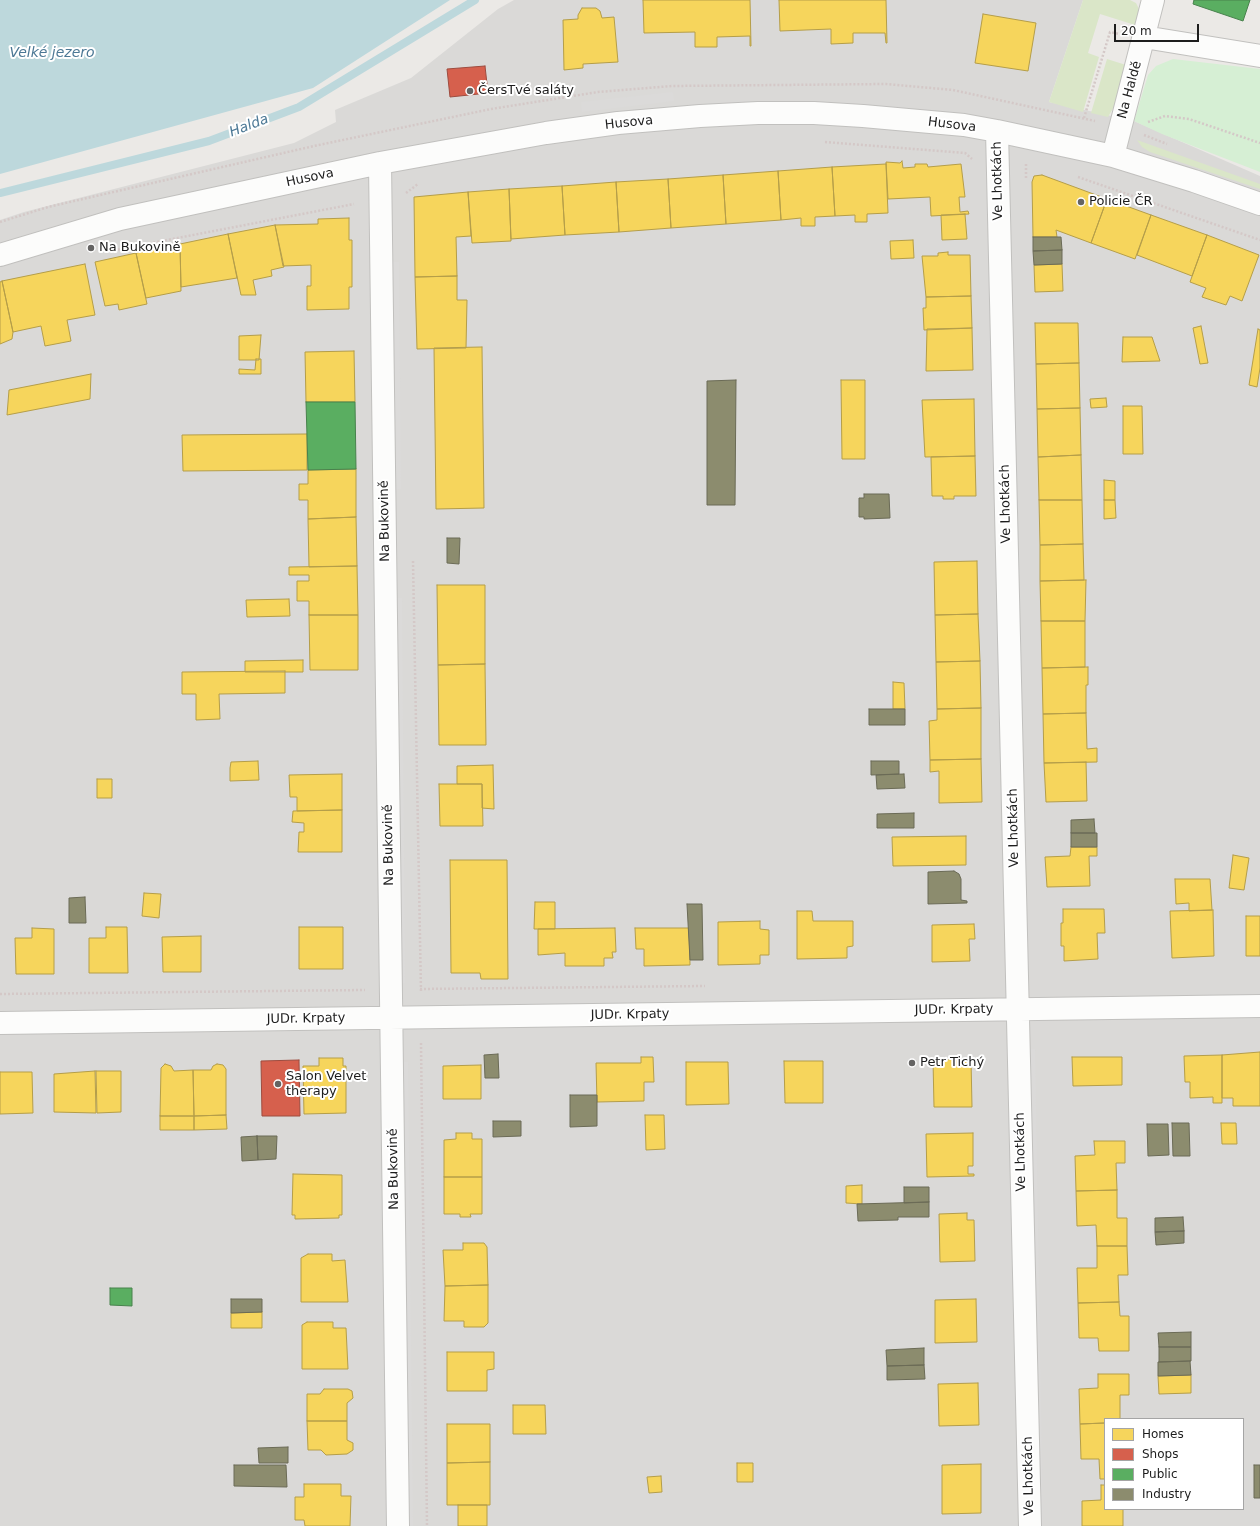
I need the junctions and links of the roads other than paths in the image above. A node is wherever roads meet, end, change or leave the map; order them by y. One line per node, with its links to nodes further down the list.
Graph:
1 (1153, 0): 2 (street, Na Haldě)
2 (1144, 37): 3 (street); 5 (street, Na Haldě)
3 (1260, 56)
4 (997, 131): 5 (street, Husova); 6 (street, Husova); 10 (street, Ve Lhotkách)
5 (1113, 156): 7 (street, Husova)
6 (380, 163): 8 (street, Husova); 11 (street, Na Bukovině)
7 (1260, 204)
8 (0, 255)
9 (1260, 1006): 10 (street, JUDr. Krpaty)
10 (1018, 1009): 11 (street, JUDr. Krpaty); 14 (street, Ve Lhotkách)
11 (392, 1018): 12 (street, JUDr. Krpaty); 13 (street, Na Bukovině)
12 (0, 1023)
13 (398, 1526)
14 (1030, 1526)

